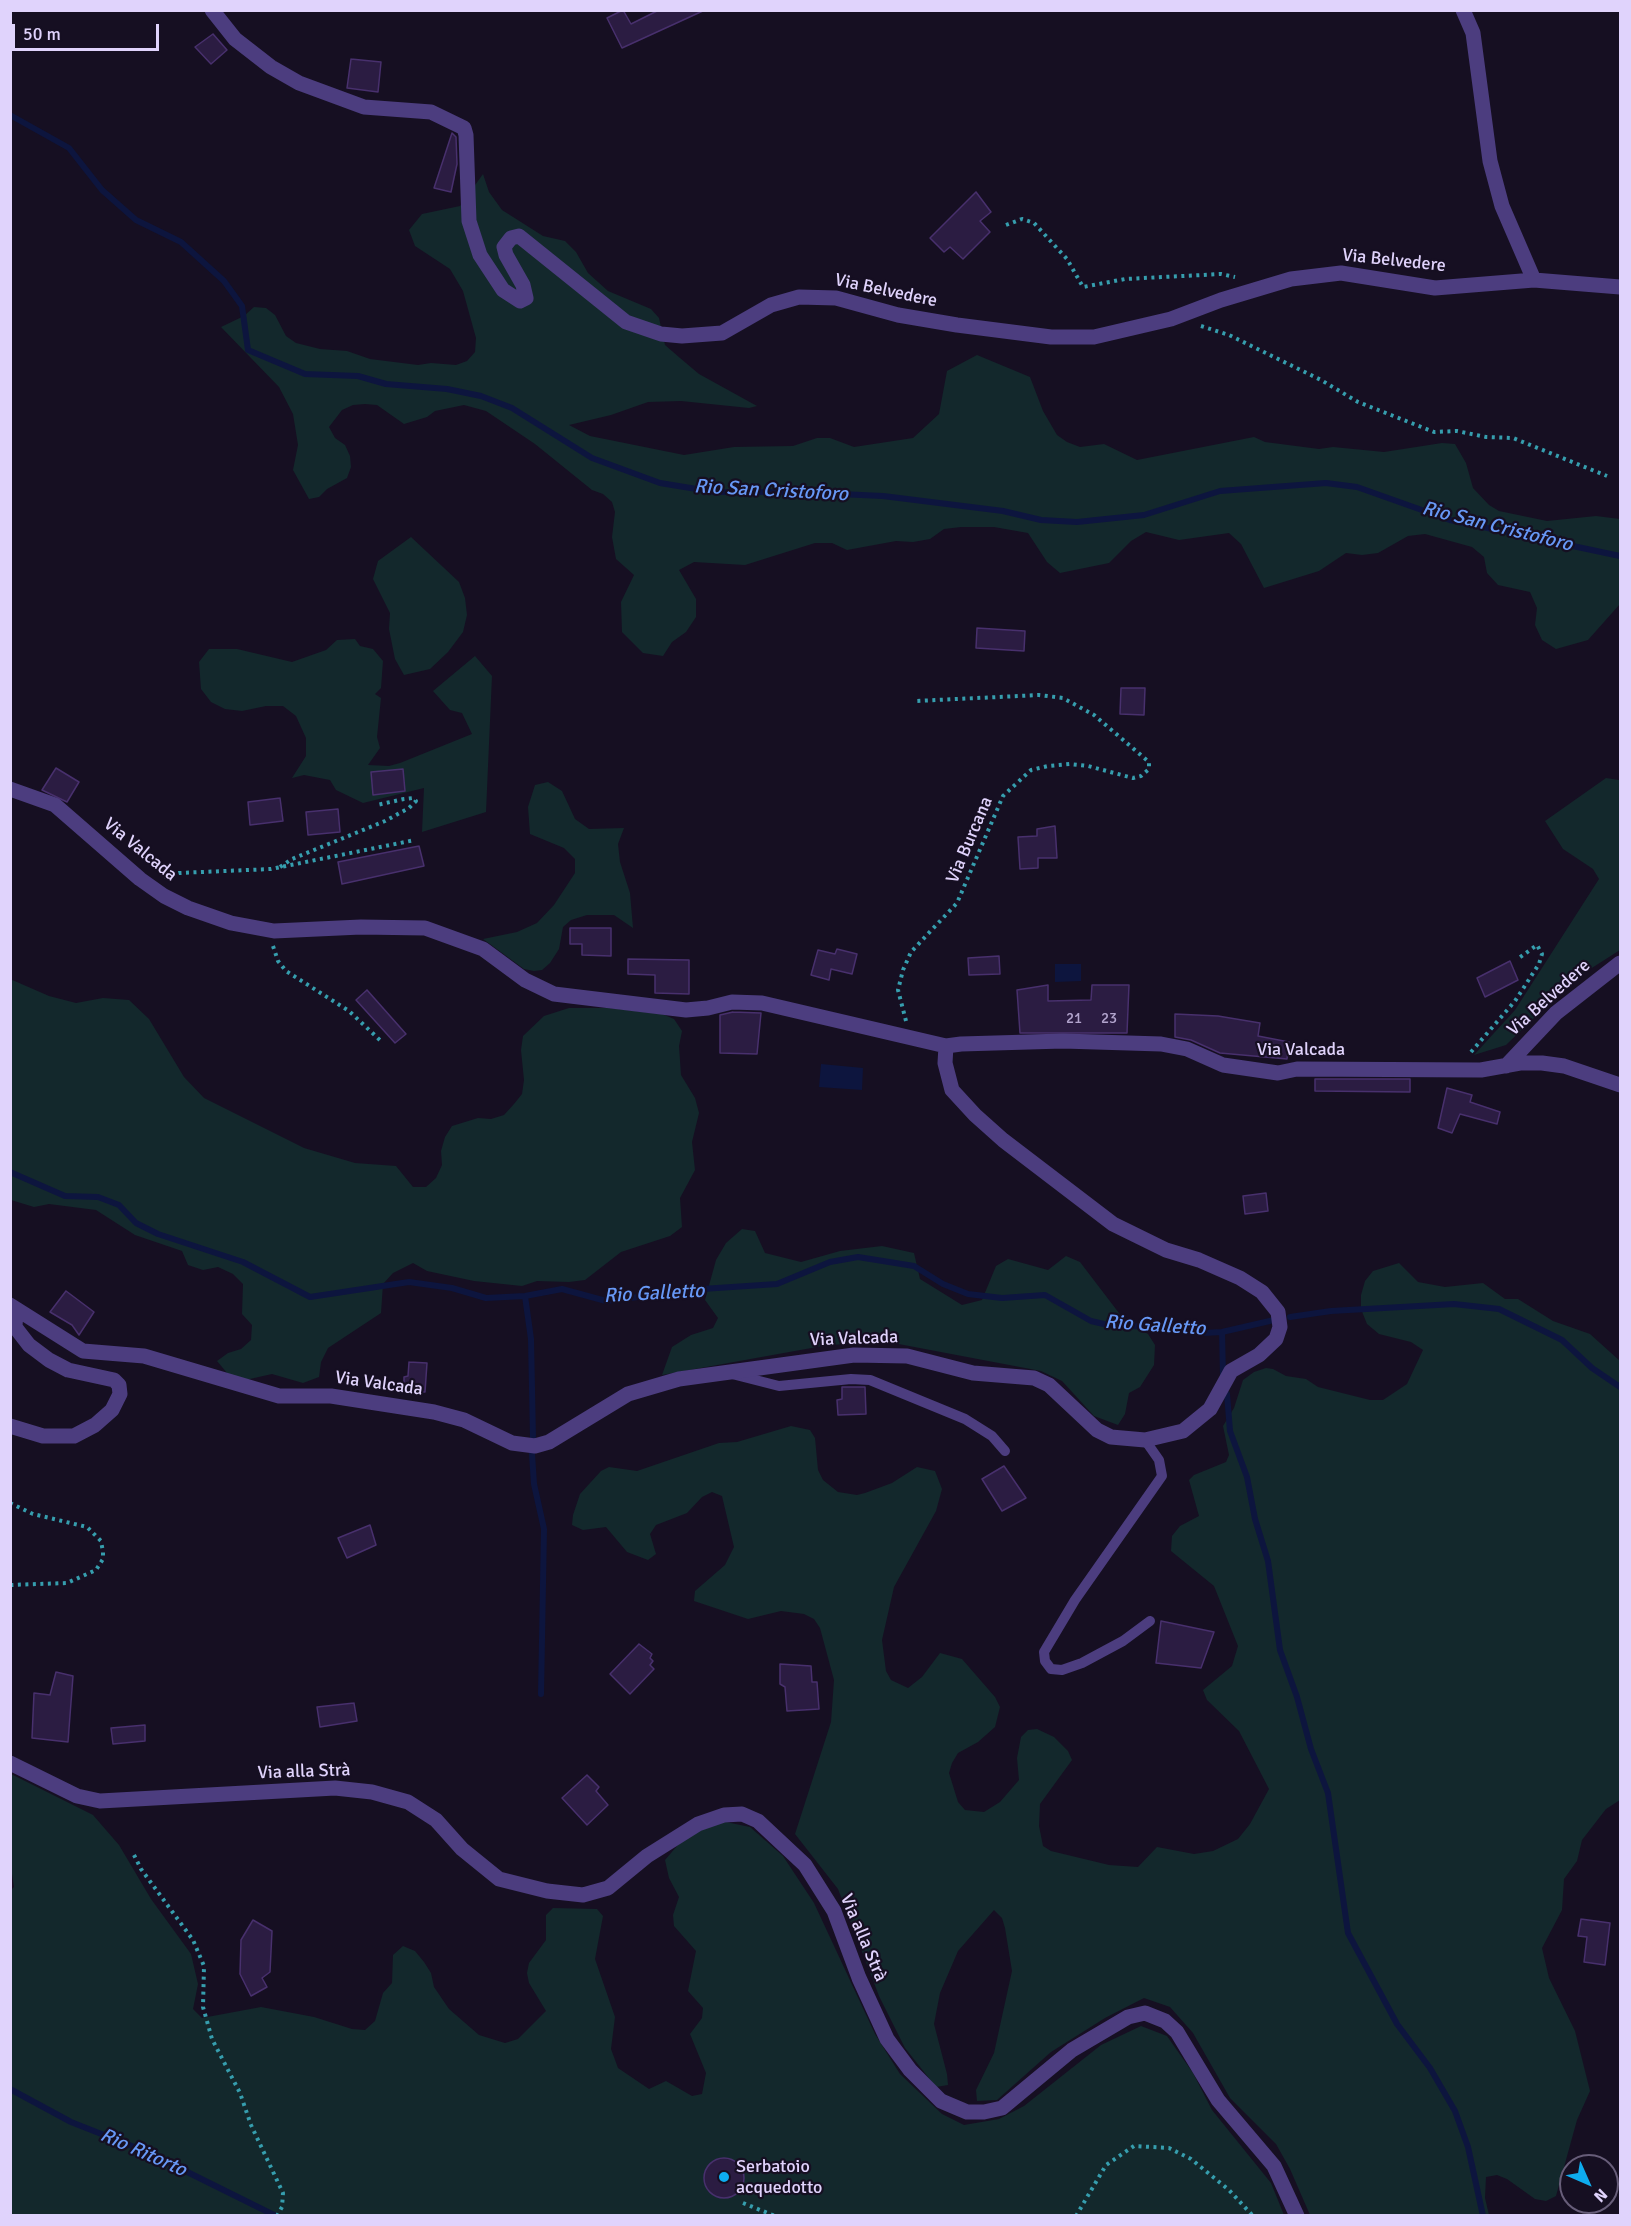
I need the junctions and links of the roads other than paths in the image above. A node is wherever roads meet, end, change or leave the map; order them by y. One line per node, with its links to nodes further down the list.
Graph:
1 (213, 10): 3 (street, Via Belvedere)
2 (1463, 10): 3 (street)
3 (1534, 280): 4 (street, Via Belvedere)
4 (1620, 286)
5 (10, 789): 7 (street, Via Valcada)
6 (1620, 963): 8 (street, Via Belvedere)
7 (946, 1046): 8 (street, Via Valcada); 13 (street, Via Valcada)
8 (1506, 1066): 9 (street, Via Valcada)
9 (1620, 1085)
10 (13, 1307): 11 (street, Via Valcada); 12 (street)
11 (723, 1371): 13 (street, Via Valcada); 14 (lane)
12 (10, 1426)
13 (1145, 1440): 15 (lane)
14 (1005, 1451)
15 (1150, 1621)
16 (10, 1763): 17 (street, Via alla Strà)
17 (1297, 2216)

